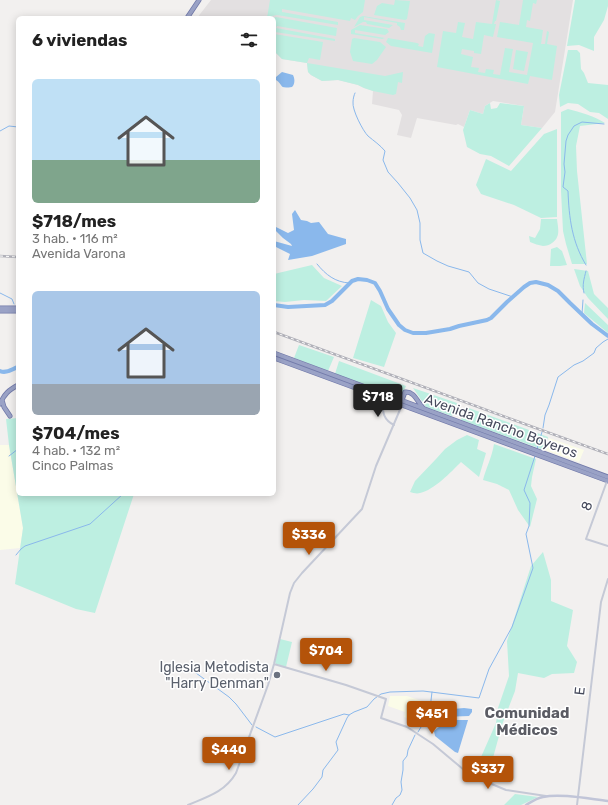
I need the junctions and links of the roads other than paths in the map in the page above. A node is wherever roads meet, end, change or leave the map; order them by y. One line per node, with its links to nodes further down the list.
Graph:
1 (199, 0): 2 (highway)
2 (188, 16)
3 (16, 309): 4 (highway)
4 (0, 310)
5 (276, 354): 10 (highway, Avenida Rancho Boyeros)
6 (276, 359): 8 (highway, Avenida Rancho Boyeros)
7 (16, 386): 9 (highway)
8 (382, 397): 10 (highway, Avenida Rancho Boyeros); 13 (street)
9 (0, 401): 12 (highway)
10 (402, 402): 11 (highway, Avenida Rancho Boyeros); 11 (highway); 13 (street); 14 (highway, Avenida Rancho Boyeros)
11 (426, 409): 14 (highway, Avenida Rancho Boyeros)
12 (10, 416)
13 (394, 425): 18 (street)
14 (533, 451): 15 (highway, Avenida Rancho Boyeros)
15 (608, 480): 16 (street, 8)
16 (608, 546)
17 (608, 579): 20 (street, E)
18 (274, 664): 19 (street); 22 (street)
19 (547, 797): 20 (main road); 23 (main road)
20 (578, 798): 21 (main road); 24 (street, E)
21 (608, 801)
22 (188, 805)
23 (526, 805)
24 (577, 805)

